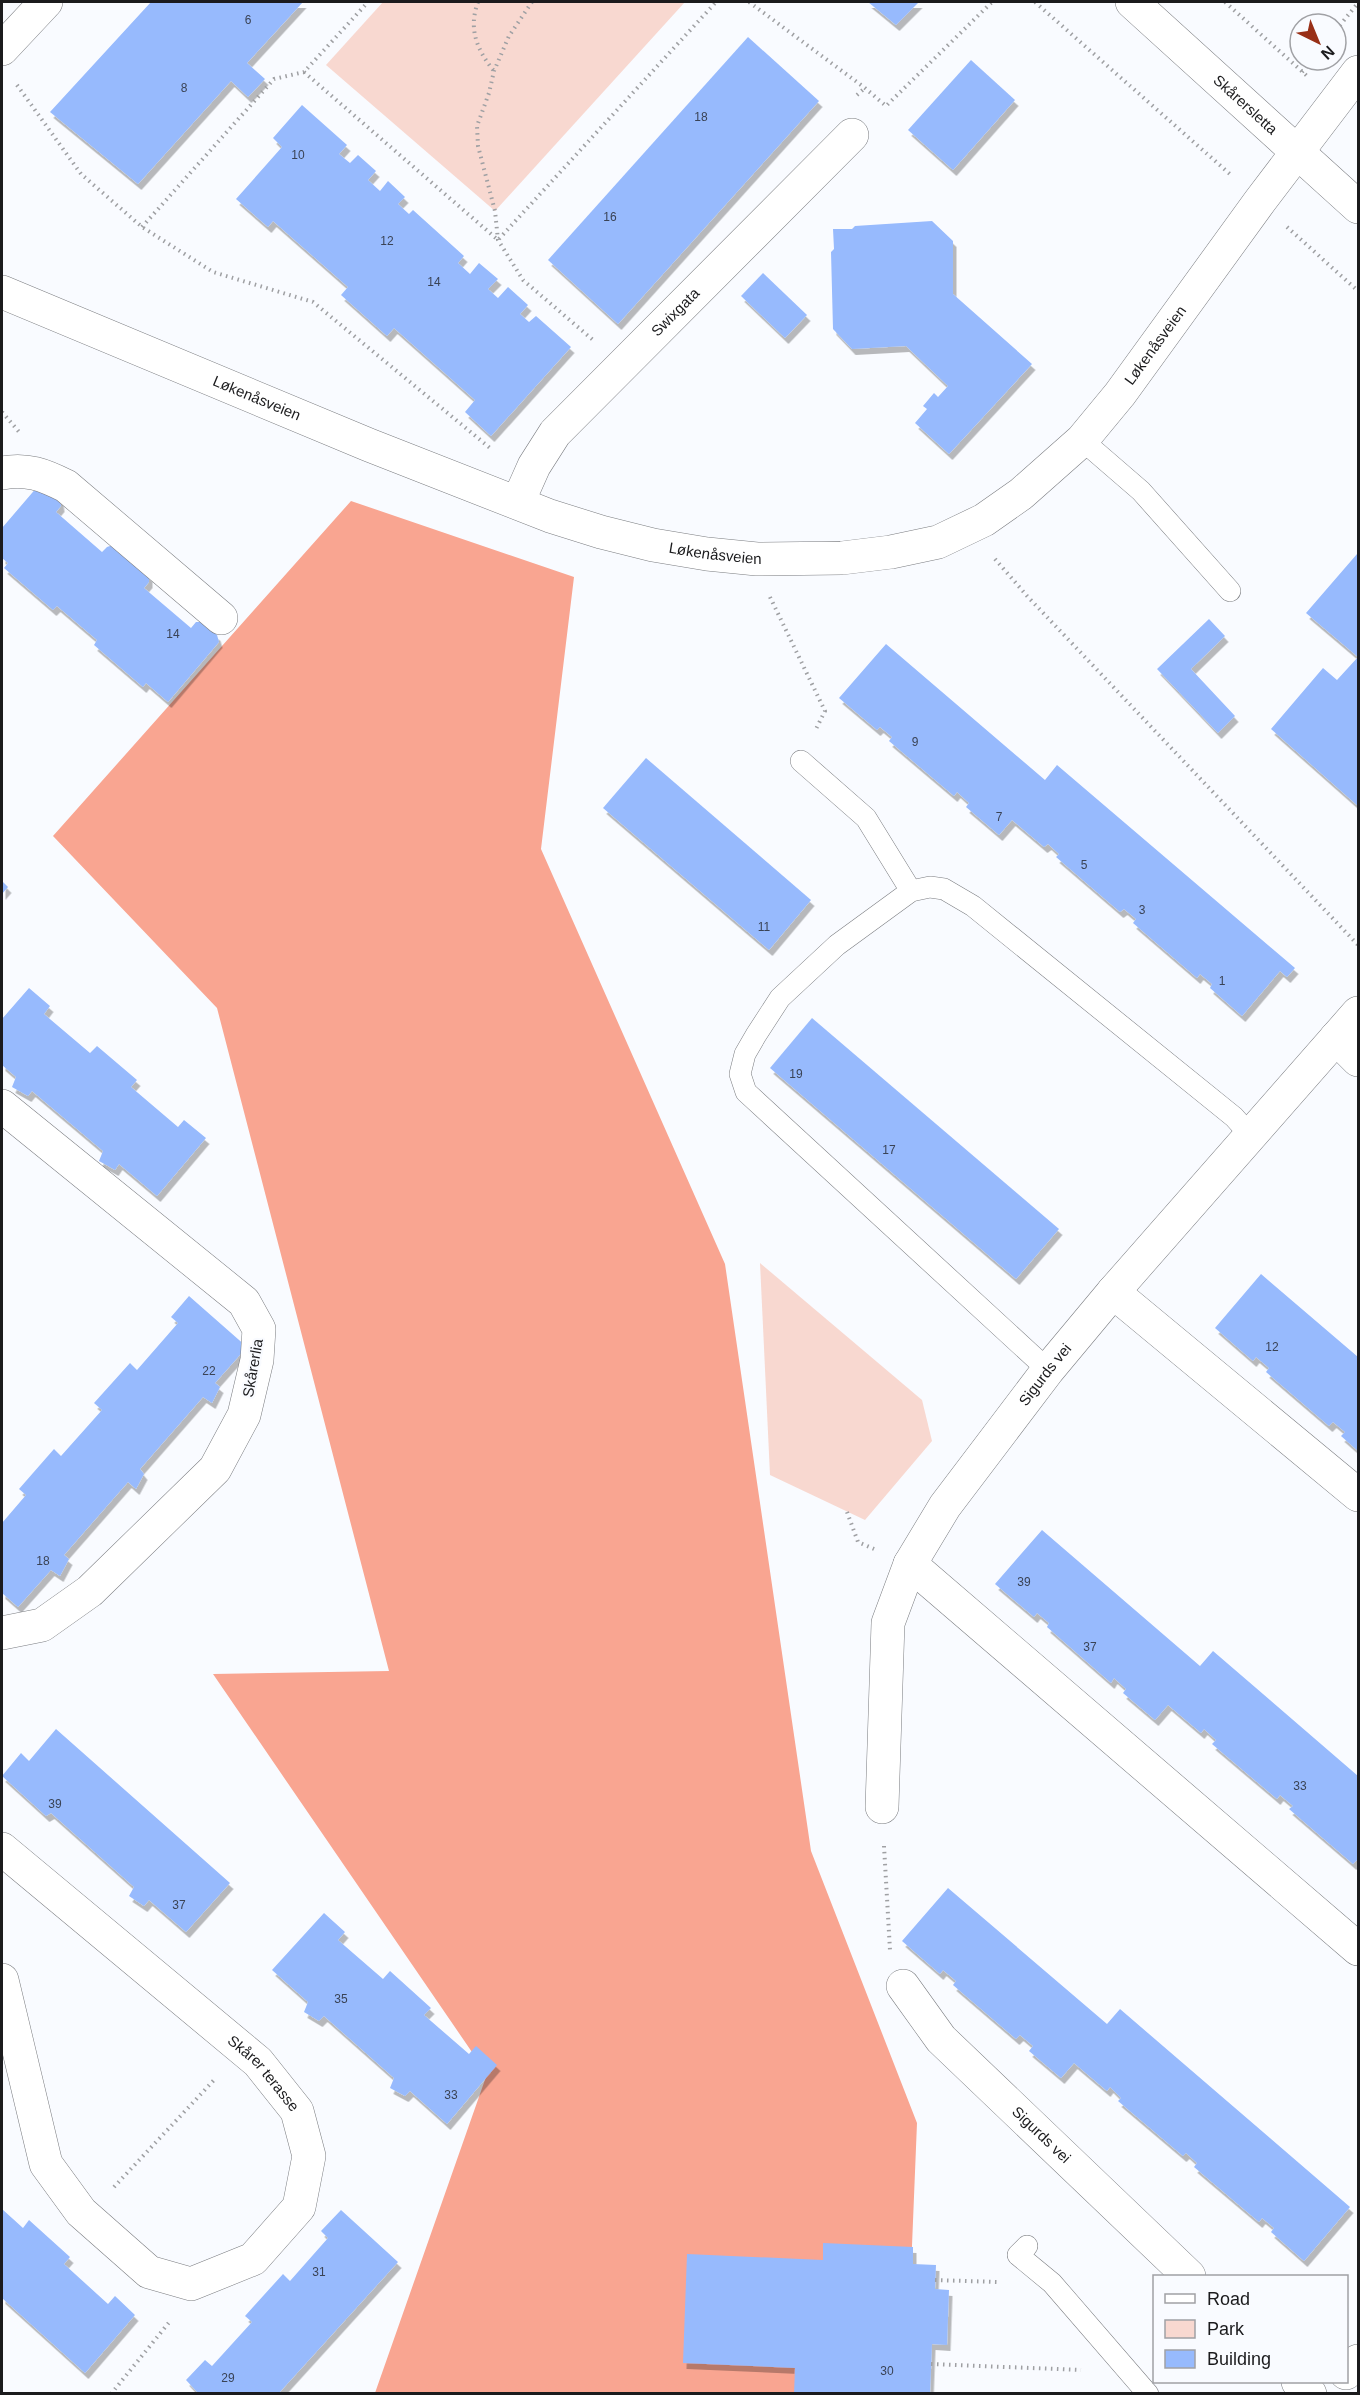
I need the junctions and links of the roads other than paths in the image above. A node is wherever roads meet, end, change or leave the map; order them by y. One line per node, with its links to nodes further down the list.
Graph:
1 (46, 2): 3 (street)
2 (1132, 2): 6 (street, Skårersletta)
3 (2, 49)
4 (1359, 72): 6 (street, Løkenåsveien)
5 (852, 135): 11 (street, Swixgata)
6 (1298, 151): 7 (street, Skårersletta); 9 (street, Løkenåsveien)
7 (1359, 207)
8 (2, 292): 11 (street, Løkenåsveien)
9 (1082, 440): 11 (street, Løkenåsveien); 12 (lane)
10 (2, 473): 13 (street)
11 (518, 502)
12 (1230, 591)
13 (221, 618)
14 (801, 761): 15 (lane)
15 (911, 891): 19 (lane); 21 (lane)
16 (1359, 1013): 17 (street, Sigurds vei)
17 (1347, 1049): 19 (street, Sigurds vei)
18 (2, 1106): 24 (street, Skårerlia)
19 (1251, 1136): 20 (street, Sigurds vei)
20 (1113, 1292): 21 (street, Sigurds vei); 22 (street)
21 (1048, 1370): 23 (street, Sigurds vei)
22 (1359, 1495)
23 (910, 1564): 25 (street, Sigurds vei); 27 (street)
24 (2, 1633)
25 (882, 1807)
26 (2, 1849): 28 (street, Skårer terasse)
27 (1359, 1949)
28 (2, 1980)
29 (903, 1986): 31 (street, Sigurds vei)
30 (1027, 2246): 36 (lane)
31 (1187, 2275)
32 (1359, 2361): 33 (street)
33 (1348, 2372)
34 (1299, 2383): 37 (street)
35 (1338, 2383): 38 (street)
36 (1148, 2394)
37 (1310, 2394)
38 (1327, 2394)

